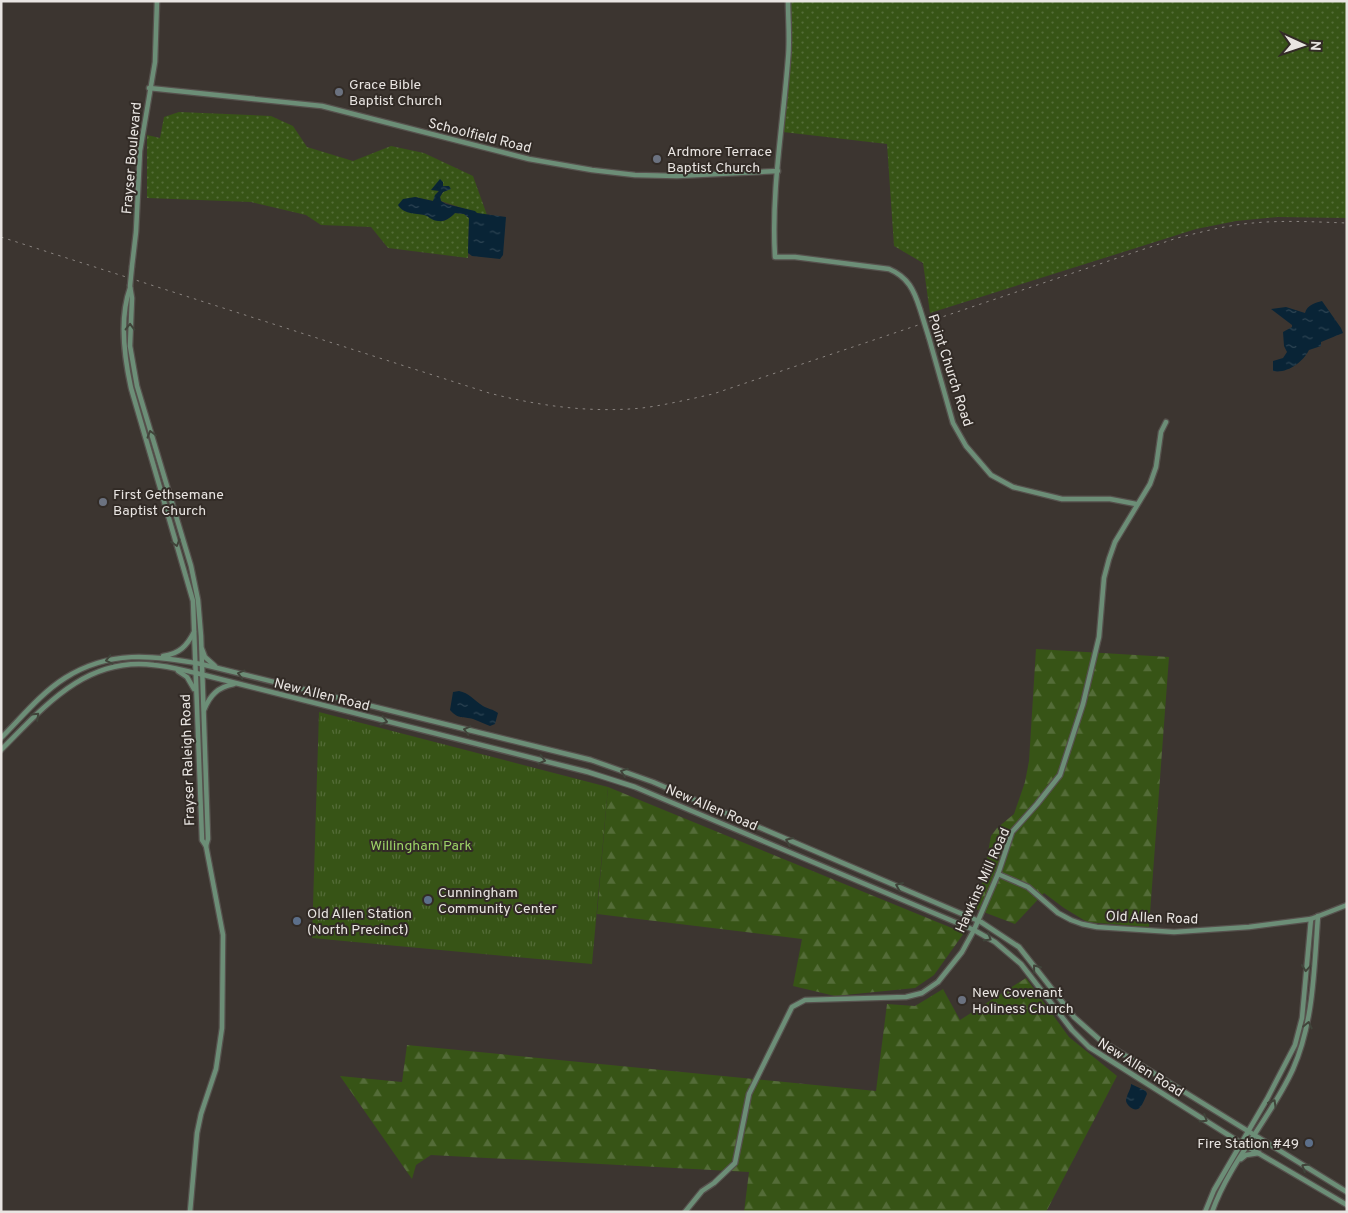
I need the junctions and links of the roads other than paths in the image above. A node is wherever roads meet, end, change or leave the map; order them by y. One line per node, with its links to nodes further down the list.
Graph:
1 (157, 1): 3 (main road, Frayser Boulevard)
2 (788, 1): 4 (main road)
3 (149, 88): 4 (main road, Schoolfield Road); 5 (main road, Frayser Boulevard, bridge)
4 (778, 171): 7 (main road, Point Church Road, bridge)
5 (130, 286): 8 (main road, Frayser Raleigh Road, one-way to 8); 9 (main road, Frayser Raleigh Road, one-way to 5)
6 (1166, 422): 7 (main road, Hawkins Mill Road)
7 (1136, 504): 25 (main road, Hawkins Mill Road)
8 (195, 630): 10 (main road); 11 (main road, Frayser Raleigh Road)
9 (201, 648): 12 (main road, Frayser Raleigh Road); 14 (main road)
10 (158, 656): 11 (main road, New Allen Road); 20 (main road, New Allen Road, one-way to 20)
11 (195, 663): 12 (main road, New Allen Road); 15 (main road, Frayser Raleigh Road)
12 (201, 664): 14 (main road, New Allen Road); 16 (main road, Frayser Raleigh Road)
13 (170, 668): 15 (main road, New Allen Road); 18 (main road); 21 (main road, New Allen Road, one-way to 13)
14 (219, 669): 23 (main road, New Allen Road, one-way to 14)
15 (196, 673): 16 (main road, New Allen Road); 18 (main road, Frayser Raleigh Road)
16 (201, 674): 17 (main road, New Allen Road); 19 (main road, Frayser Raleigh Road)
17 (236, 684): 19 (main road); 24 (main road, New Allen Road, one-way to 24)
18 (196, 693): 22 (main road, Frayser Raleigh Road)
19 (202, 714): 22 (main road, Frayser Raleigh Road)
20 (1, 738)
21 (1, 750)
22 (206, 846): 47 (main road, Frayser Raleigh Road)
23 (834, 859): 24 (main road); 29 (main road, New Allen Road, one-way to 23)
24 (815, 863): 30 (main road, New Allen Road)
25 (998, 874): 28 (main road, Old Allen Road); 29 (main road, Hawkins Mill Road)
26 (1347, 905): 27 (main road, Old Allen Road)
27 (1318, 916): 28 (main road, Old Allen Road); 33 (main road, one-way to 27)
28 (1311, 919): 31 (main road, one-way to 31)
29 (978, 920): 30 (main road, Hawkins Mill Road); 32 (main road, New Allen Road, one-way to 29)
30 (974, 930): 36 (main road, New Allen Road, one-way to 36); 48 (main road, Hawkins Mill Road)
31 (1254, 1121): 32 (main road); 34 (main road)
32 (1237, 1125): 34 (main road, New Allen Road)
33 (1260, 1126): 35 (main road); 37 (main road)
34 (1247, 1131): 35 (main road, New Allen Road); 38 (main road)
35 (1255, 1135): 37 (main road, New Allen Road); 39 (main road)
36 (1231, 1136): 38 (main road, New Allen Road); 40 (main road)
37 (1265, 1142): 45 (main road, New Allen Road, one-way to 37)
38 (1241, 1143): 39 (main road, New Allen Road); 40 (main road)
39 (1248, 1146): 41 (main road, New Allen Road); 42 (main road)
40 (1236, 1151): 43 (main road)
41 (1259, 1153): 42 (main road); 46 (main road, New Allen Road)
42 (1239, 1160): 44 (main road)
43 (1219, 1182): 44 (main road); 49 (main road)
44 (1224, 1185): 50 (main road)
45 (1347, 1192)
46 (1347, 1205)
47 (190, 1212)
48 (685, 1212)
49 (1205, 1212)
50 (1212, 1212)

